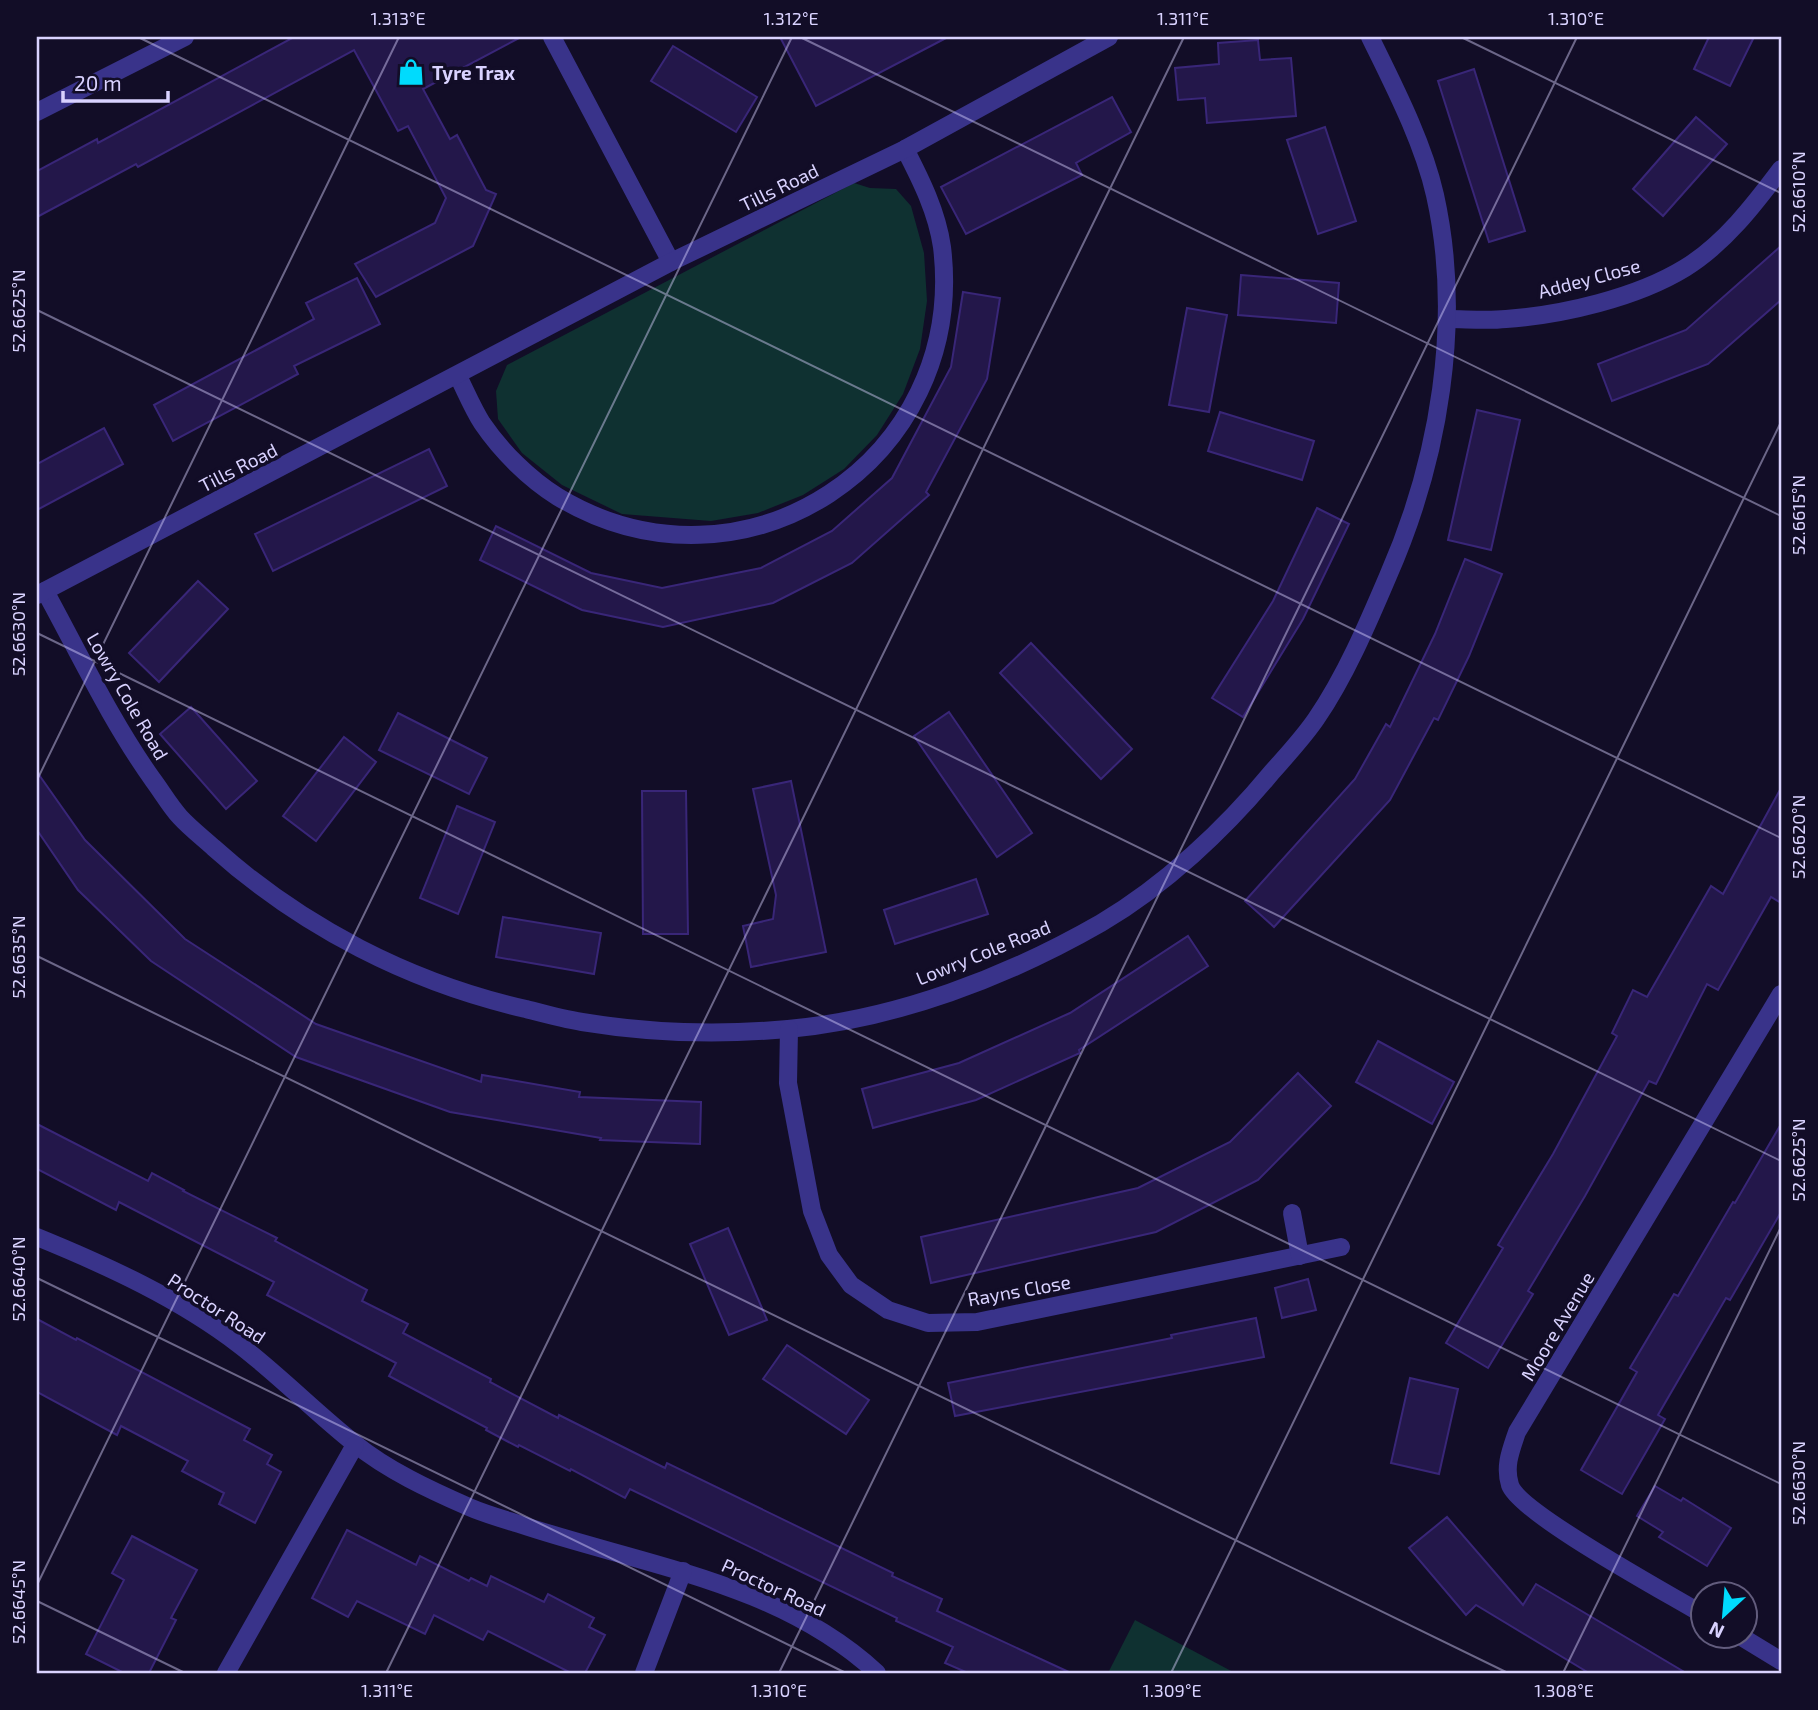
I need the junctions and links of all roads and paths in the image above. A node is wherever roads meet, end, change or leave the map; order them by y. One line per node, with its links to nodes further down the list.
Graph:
1 (185, 37): 5 (street)
2 (552, 37): 8 (street)
3 (1109, 37): 6 (street, Tills Road)
4 (1370, 37): 9 (street, Lowry Cole Road)
5 (37, 112)
6 (905, 149): 8 (street, Tills Road); 10 (street)
7 (1781, 169): 9 (street, Addey Close)
8 (671, 262): 10 (street, Tills Road)
9 (1447, 319): 13 (street, Lowry Cole Road)
10 (458, 376): 11 (street, Tills Road)
11 (41, 593): 13 (street, Lowry Cole Road)
12 (1781, 994): 20 (street, Moore Avenue)
13 (789, 1029): 17 (street, Rayns Close)
14 (1292, 1213): 17 (street)
15 (37, 1237): 18 (street, Proctor Road)
16 (1340, 1247): 17 (street, Rayns Close)
17 (1300, 1256)
18 (355, 1445): 19 (street, Proctor Road); 23 (street)
19 (682, 1571): 24 (street); 25 (street, Proctor Road)
20 (1688, 1605)
21 (1758, 1647): 22 (street)
22 (1781, 1661)
23 (226, 1673)
24 (645, 1673)
25 (877, 1673)

